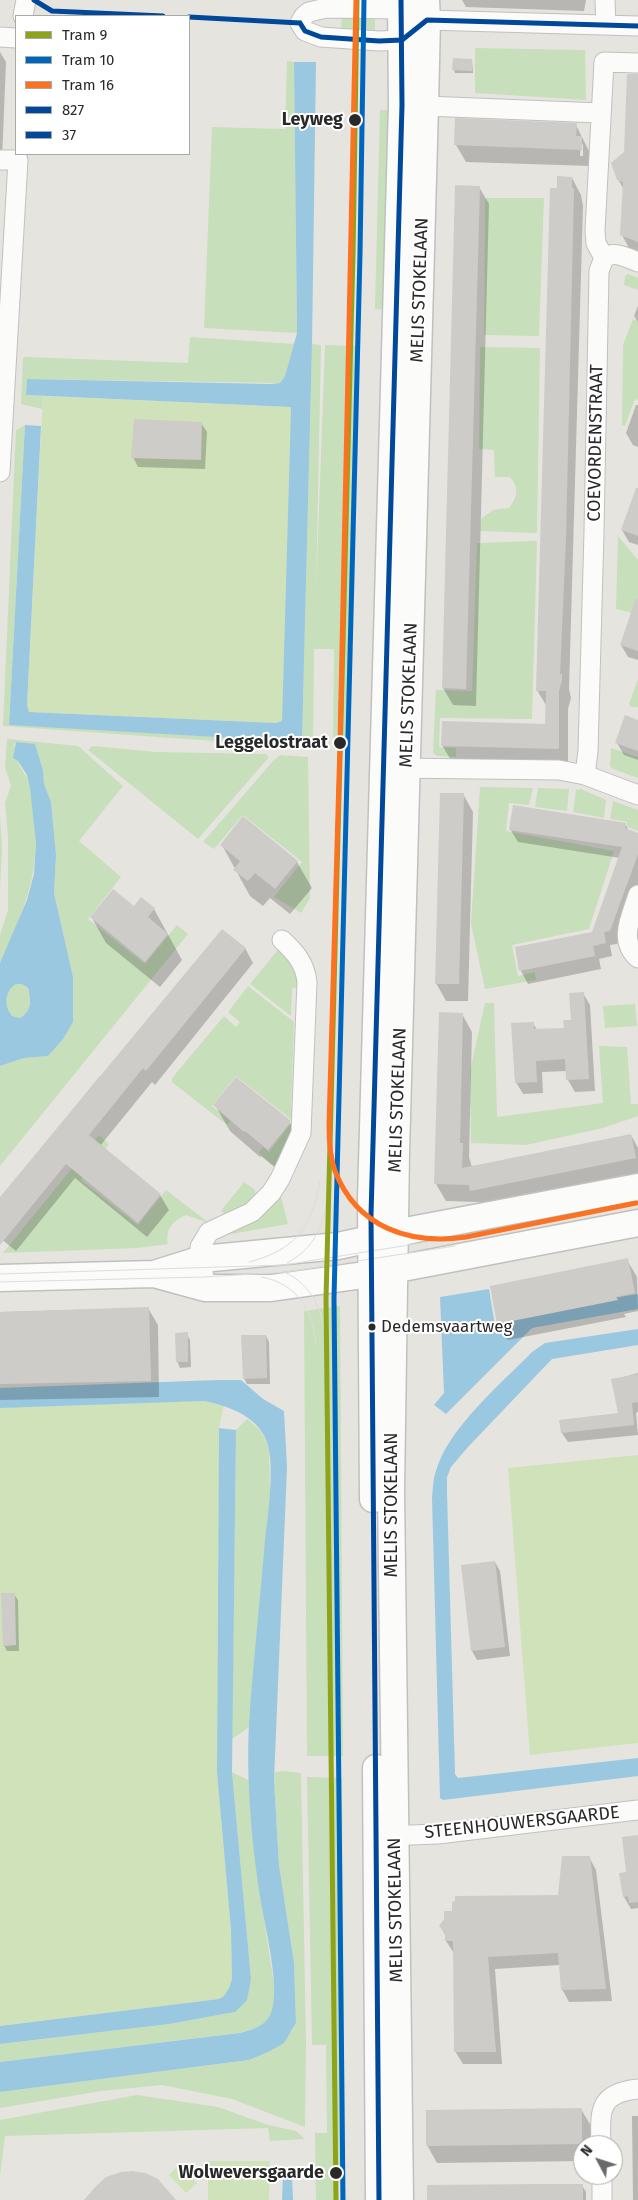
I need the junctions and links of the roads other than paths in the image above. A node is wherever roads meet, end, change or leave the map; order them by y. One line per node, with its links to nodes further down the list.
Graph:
1 (26, 0): 5 (street)
2 (605, 0): 6 (street)
3 (401, 4): 4 (street); 10 (street, MELIS STOKELAAN); 10 (street)
4 (426, 10): 6 (street); 10 (street); 12 (street, MELIS STOKELAAN)
5 (23, 15)
6 (606, 24): 7 (street)
7 (638, 26)
8 (0, 37): 9 (street)
9 (15, 38)
10 (402, 40): 18 (street, MELIS STOKELAAN)
11 (638, 63): 13 (street)
12 (425, 106): 13 (street); 18 (street, MELIS STOKELAAN)
13 (601, 114): 15 (street)
14 (0, 160): 17 (street)
15 (604, 258): 16 (street); 19 (street, COEVORDENSTRAAT)
16 (638, 262)
17 (0, 472)
18 (395, 768): 19 (street); 26 (street, MELIS STOKELAAN)
19 (585, 775): 20 (street)
20 (638, 795)
21 (638, 895): 23 (street)
22 (282, 940): 27 (street)
23 (638, 958)
24 (638, 1187): 26 (street)
25 (638, 1223): 28 (street)
26 (383, 1237): 27 (street); 28 (street, MELIS STOKELAAN)
27 (202, 1258): 29 (street); 31 (street)
28 (383, 1272): 31 (street); 33 (street, MELIS STOKELAAN)
29 (154, 1274): 30 (street); 31 (street)
30 (0, 1278)
31 (205, 1288)
32 (638, 1810): 33 (street, STEENHOUWERSGAARDE)
33 (385, 1836): 37 (street, MELIS STOKELAAN); 38 (street, MELIS STOKELAAN)
34 (638, 2089): 35 (street)
35 (601, 2135)
36 (602, 2185): 39 (street)
37 (379, 2200)
38 (400, 2200)
39 (602, 2200)

